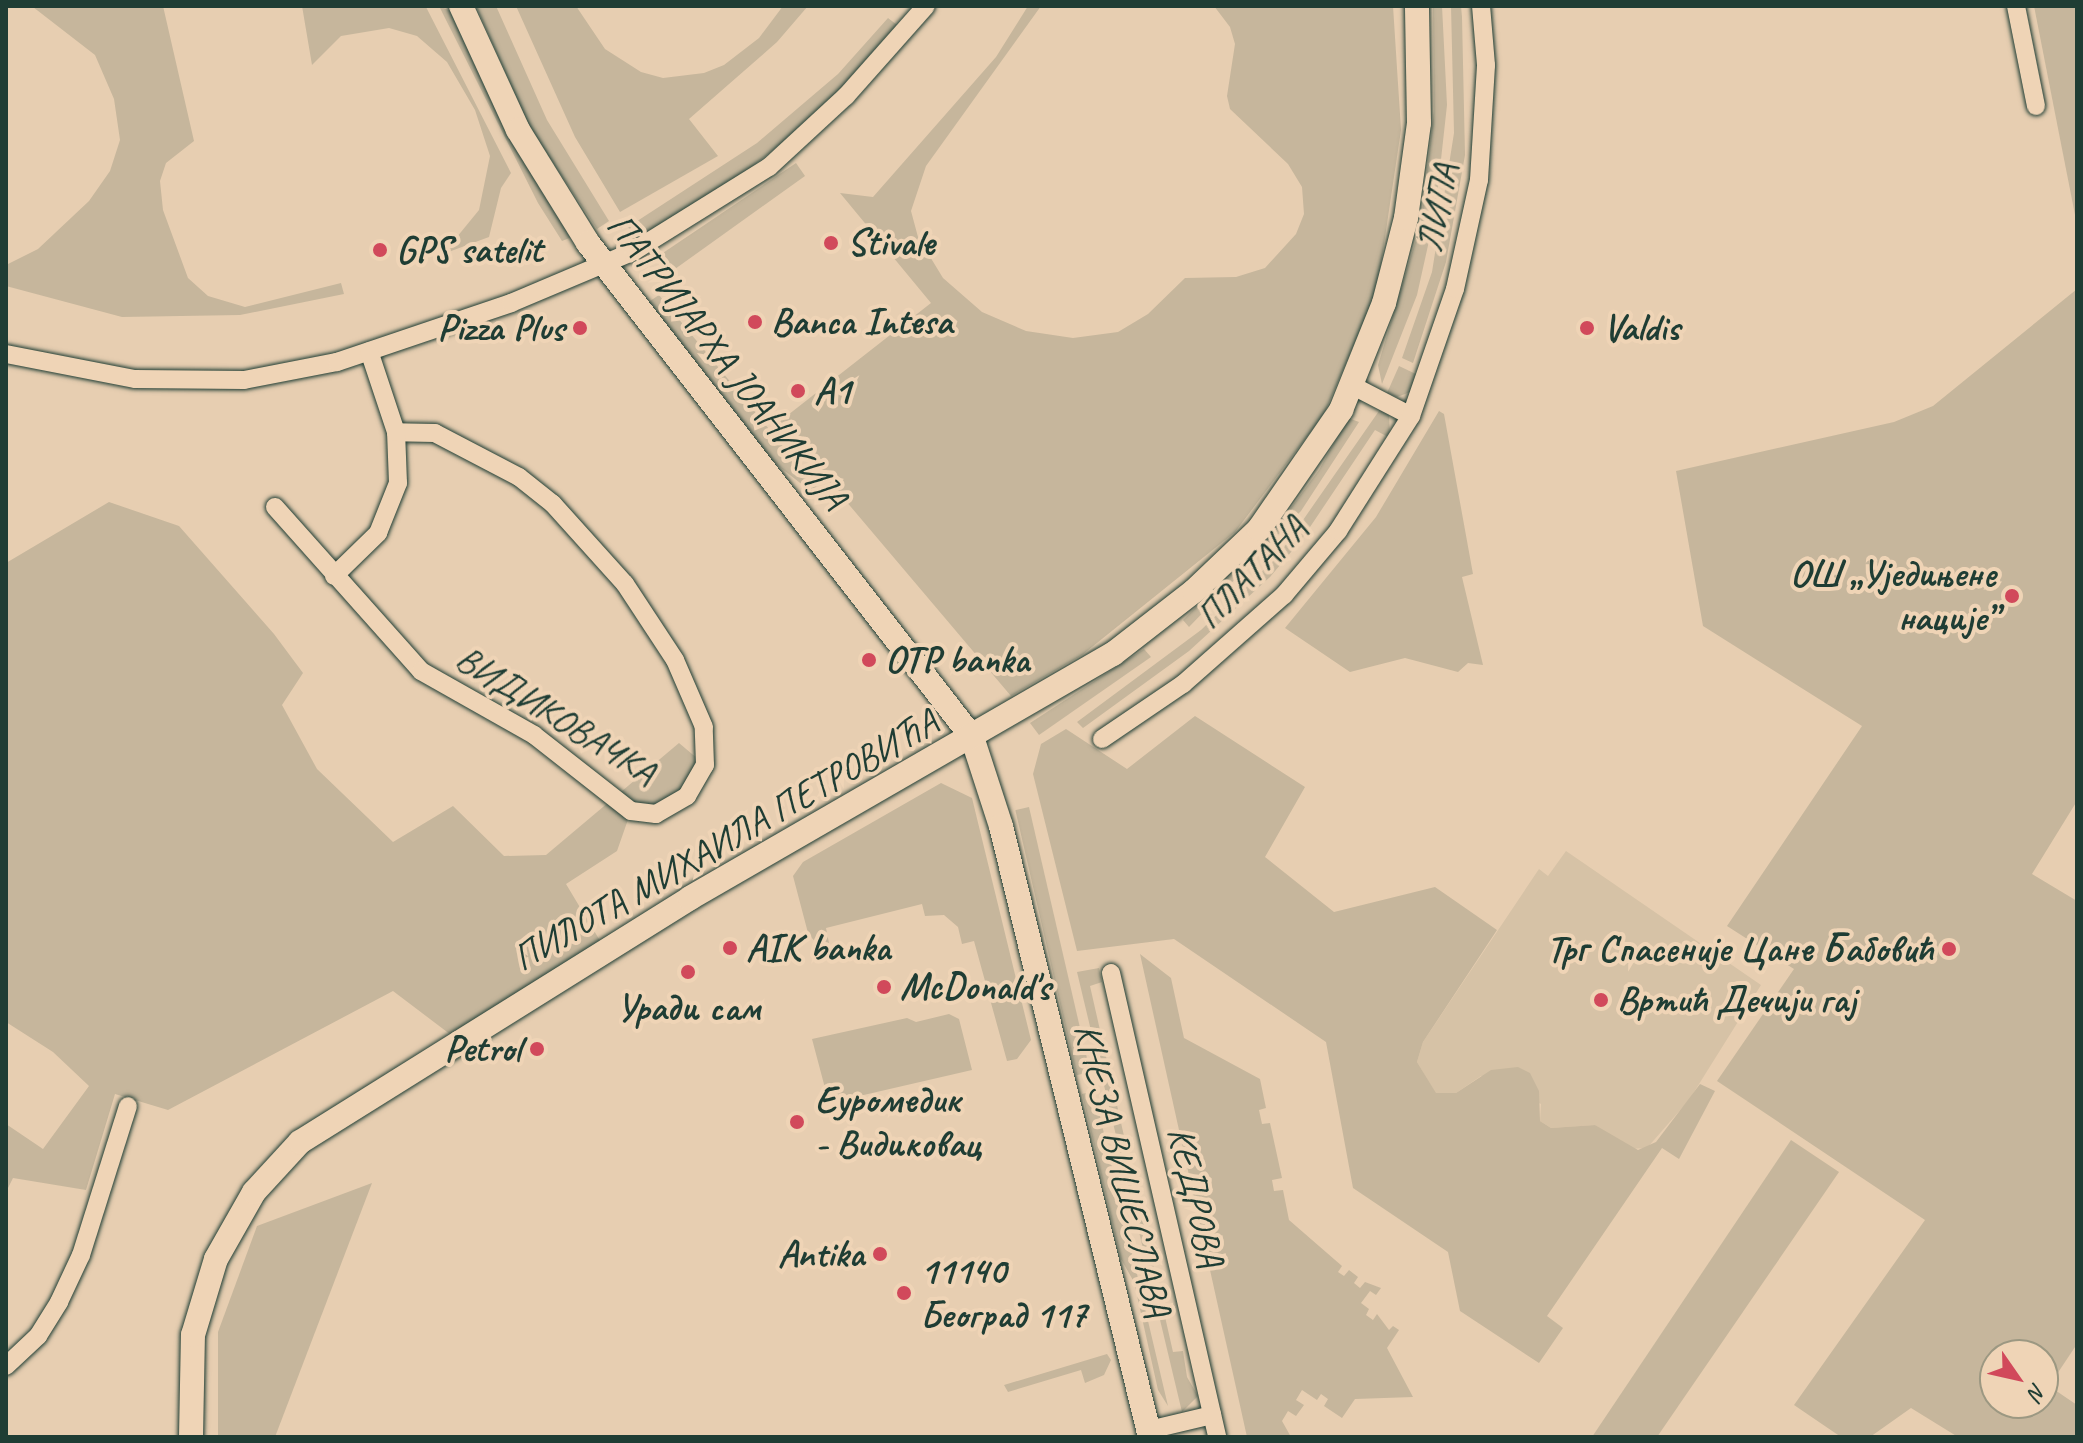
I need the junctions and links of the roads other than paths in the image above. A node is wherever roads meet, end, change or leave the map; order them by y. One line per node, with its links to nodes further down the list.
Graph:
1 (461, 6): 7 (main road, ПАТРИЈАРХА ЈОАНИКИЈА)
2 (926, 6): 7 (street)
3 (1417, 6): 10 (main road, ПИЛОТА МИХАИЛА ПЕТРОВИЋА)
4 (1481, 6): 11 (street, ЛИПА)
5 (2016, 6): 6 (street)
6 (2036, 106)
7 (605, 265): 8 (street); 15 (main road, ПАТРИЈАРХА ЈОАНИКИЈА)
8 (369, 351): 9 (street); 12 (street)
9 (6, 354)
10 (1353, 386): 11 (street); 15 (main road, ПИЛОТА МИХАИЛА ПЕТРОВИЋА)
11 (1411, 416): 16 (street, ПЛАТАНА)
12 (396, 432): 14 (street); 14 (street, ВИДИКОВАЧКА)
13 (275, 507): 14 (street, ВИДИКОВАЧКА)
14 (334, 576)
15 (972, 737): 21 (main road, КНЕЗА ВИШЕСЛАВА); 22 (main road, ПИЛОТА МИХАИЛА ПЕТРОВИЋА)
16 (1102, 739)
17 (1111, 973): 20 (street, КЕДРОВА)
18 (128, 1106): 19 (street)
19 (6, 1366)
20 (1212, 1415): 21 (street); 23 (street, КЕДРОВА)
21 (1150, 1434)
22 (191, 1437)
23 (1217, 1437)

